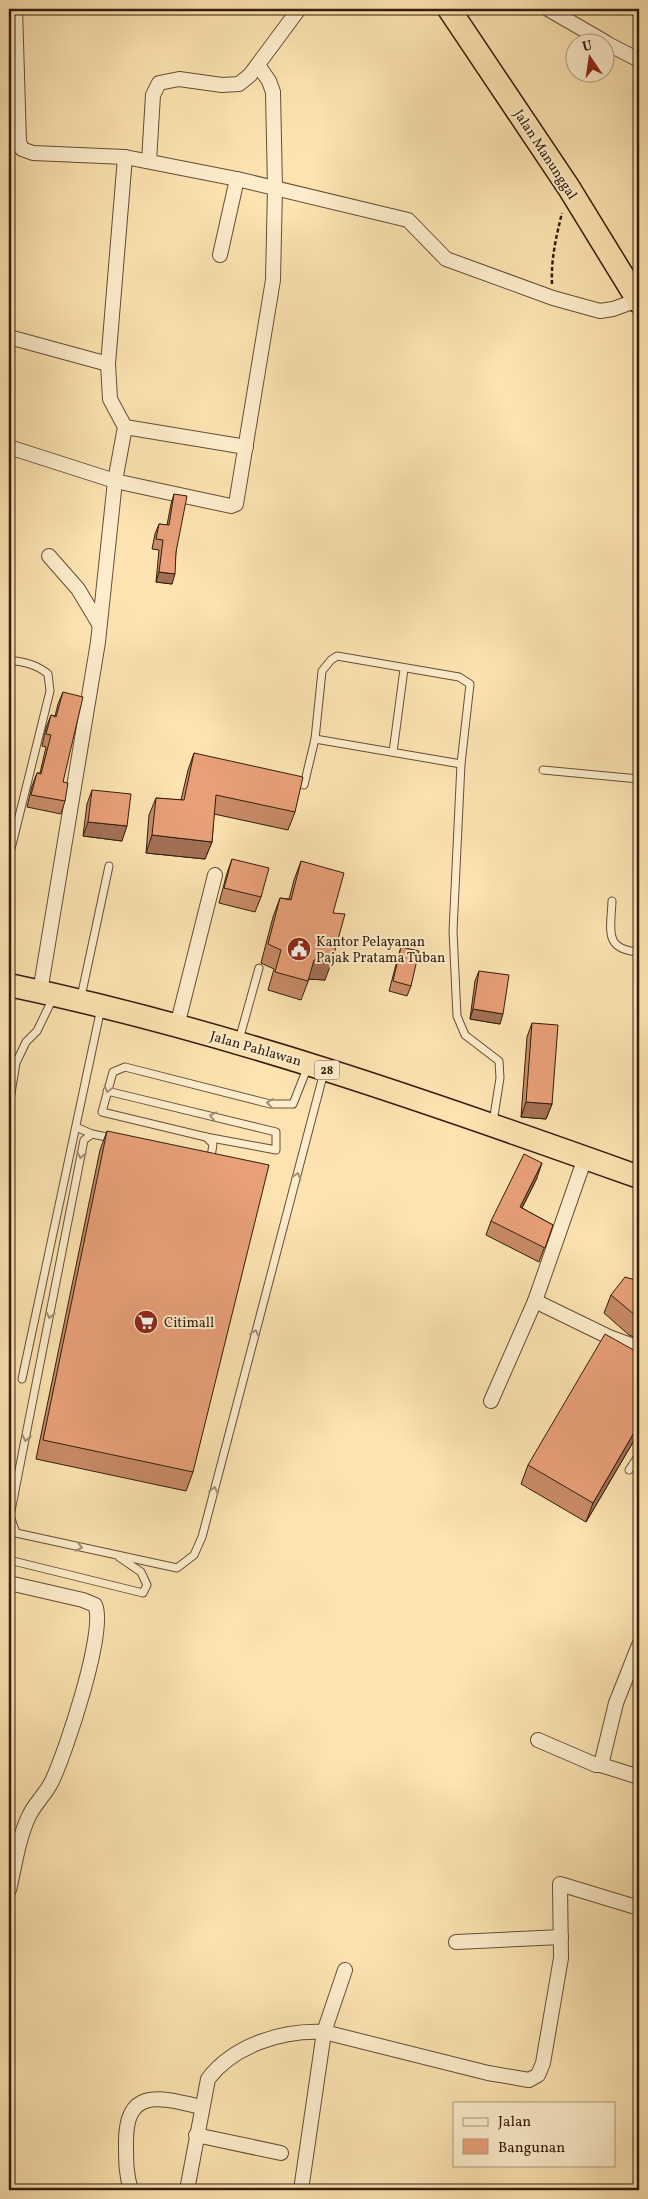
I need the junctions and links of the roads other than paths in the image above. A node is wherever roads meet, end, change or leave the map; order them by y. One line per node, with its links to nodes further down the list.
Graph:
1 (16, 9): 9 (street)
2 (299, 9): 8 (street)
3 (449, 9): 14 (highway, Jalan Manunggal)
4 (548, 9): 5 (street)
5 (587, 32)
6 (616, 48): 7 (street)
7 (639, 60)
8 (258, 65): 10 (street); 12 (street)
9 (125, 157): 10 (street); 16 (street)
10 (150, 161): 11 (street)
11 (237, 179): 12 (street); 13 (street)
12 (275, 188): 14 (street); 19 (street)
13 (220, 255)
14 (639, 301)
15 (9, 337): 16 (street)
16 (108, 364): 17 (street)
17 (125, 427): 19 (street); 20 (street)
18 (9, 447): 20 (street)
19 (246, 447): 20 (street)
20 (115, 481): 22 (street)
21 (49, 556): 22 (street)
22 (99, 624): 38 (street)
23 (9, 660): 31 (lane)
24 (404, 669): 25 (lane); 26 (lane); 27 (lane)
25 (315, 739): 26 (lane); 30 (lane)
26 (393, 752): 27 (lane)
27 (462, 764): 45 (lane)
28 (543, 770): 29 (lane)
29 (639, 779)
30 (304, 785)
31 (9, 857)
32 (109, 866): 39 (lane)
33 (215, 875): 40 (street)
34 (612, 901): 35 (lane)
35 (639, 952)
36 (259, 968): 41 (lane)
37 (9, 986): 38 (highway, Jalan Pahlawan / 28)
38 (47, 993): 39 (highway, Jalan Pahlawan / 28); 44 (lane)
39 (91, 1003): 40 (highway, Jalan Pahlawan / 28); 46 (lane)
40 (177, 1026): 41 (highway, Jalan Pahlawan / 28)
41 (238, 1043): 42 (highway, Jalan Pahlawan / 28)
42 (317, 1066): 43 (lane, one-way to 43); 45 (highway, Jalan Pahlawan / 28); 59 (lane, one-way to 42)
43 (107, 1091): 48 (lane); 48 (lane, one-way to 43)
44 (9, 1105)
45 (493, 1125): 51 (highway, Jalan Pahlawan / 28)
46 (76, 1127): 47 (lane); 55 (lane)
47 (92, 1134): 49 (lane); 59 (lane, one-way to 59)
48 (206, 1137): 50 (lane)
49 (119, 1139)
50 (194, 1157)
51 (585, 1158): 52 (highway, Jalan Pahlawan / 28); 53 (street)
52 (639, 1177)
53 (535, 1302): 54 (street); 56 (street)
54 (639, 1348)
55 (22, 1379)
56 (491, 1402)
57 (639, 1455): 58 (lane)
58 (630, 1470)
59 (114, 1554): 60 (lane)
60 (9, 1560)
61 (9, 1583): 66 (street)
62 (639, 1645): 64 (street)
63 (538, 1740): 64 (street)
64 (601, 1765): 65 (street)
65 (639, 1777)
66 (9, 1890)
67 (639, 1908): 68 (street)
68 (561, 1937): 69 (street); 71 (street)
69 (456, 1942)
70 (345, 1970): 71 (street)
71 (324, 2032): 72 (street); 77 (street)
72 (201, 2108): 73 (street); 75 (street)
73 (196, 2135): 74 (street); 76 (street)
74 (281, 2152)
75 (131, 2190)
76 (187, 2190)
77 (301, 2190)

